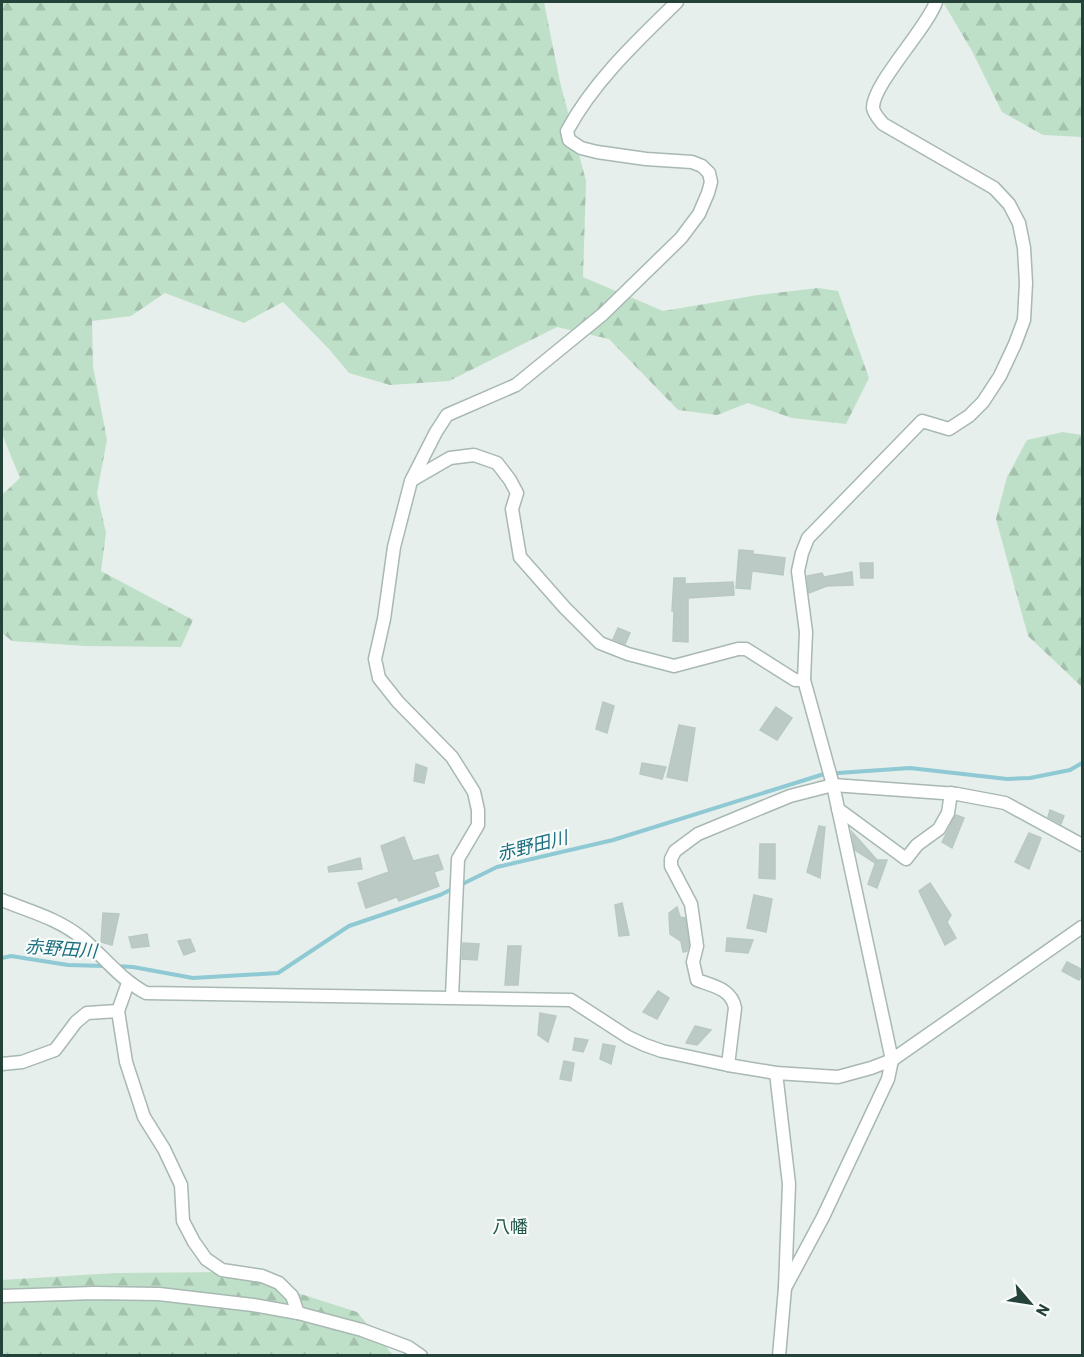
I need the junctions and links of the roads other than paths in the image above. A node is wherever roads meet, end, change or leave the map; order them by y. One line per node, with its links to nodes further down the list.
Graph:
1 (677, 2): 3 (street)
2 (936, 2): 4 (street)
3 (411, 481): 4 (street); 12 (street)
4 (804, 680): 5 (street)
5 (832, 783): 6 (street); 7 (street); 16 (street)
6 (951, 793): 7 (street); 8 (street)
7 (838, 809): 14 (street)
8 (1083, 845)
9 (2, 900): 11 (street)
10 (1083, 927): 14 (street)
11 (128, 983): 12 (street); 13 (street)
12 (452, 997): 16 (street)
13 (118, 1011): 15 (street); 20 (street)
14 (892, 1060): 17 (street); 18 (street)
15 (2, 1064)
16 (728, 1065): 17 (street)
17 (776, 1073): 18 (street)
18 (785, 1288): 22 (street)
19 (2, 1296): 20 (street)
20 (298, 1313): 21 (street)
21 (421, 1356)
22 (779, 1356)

